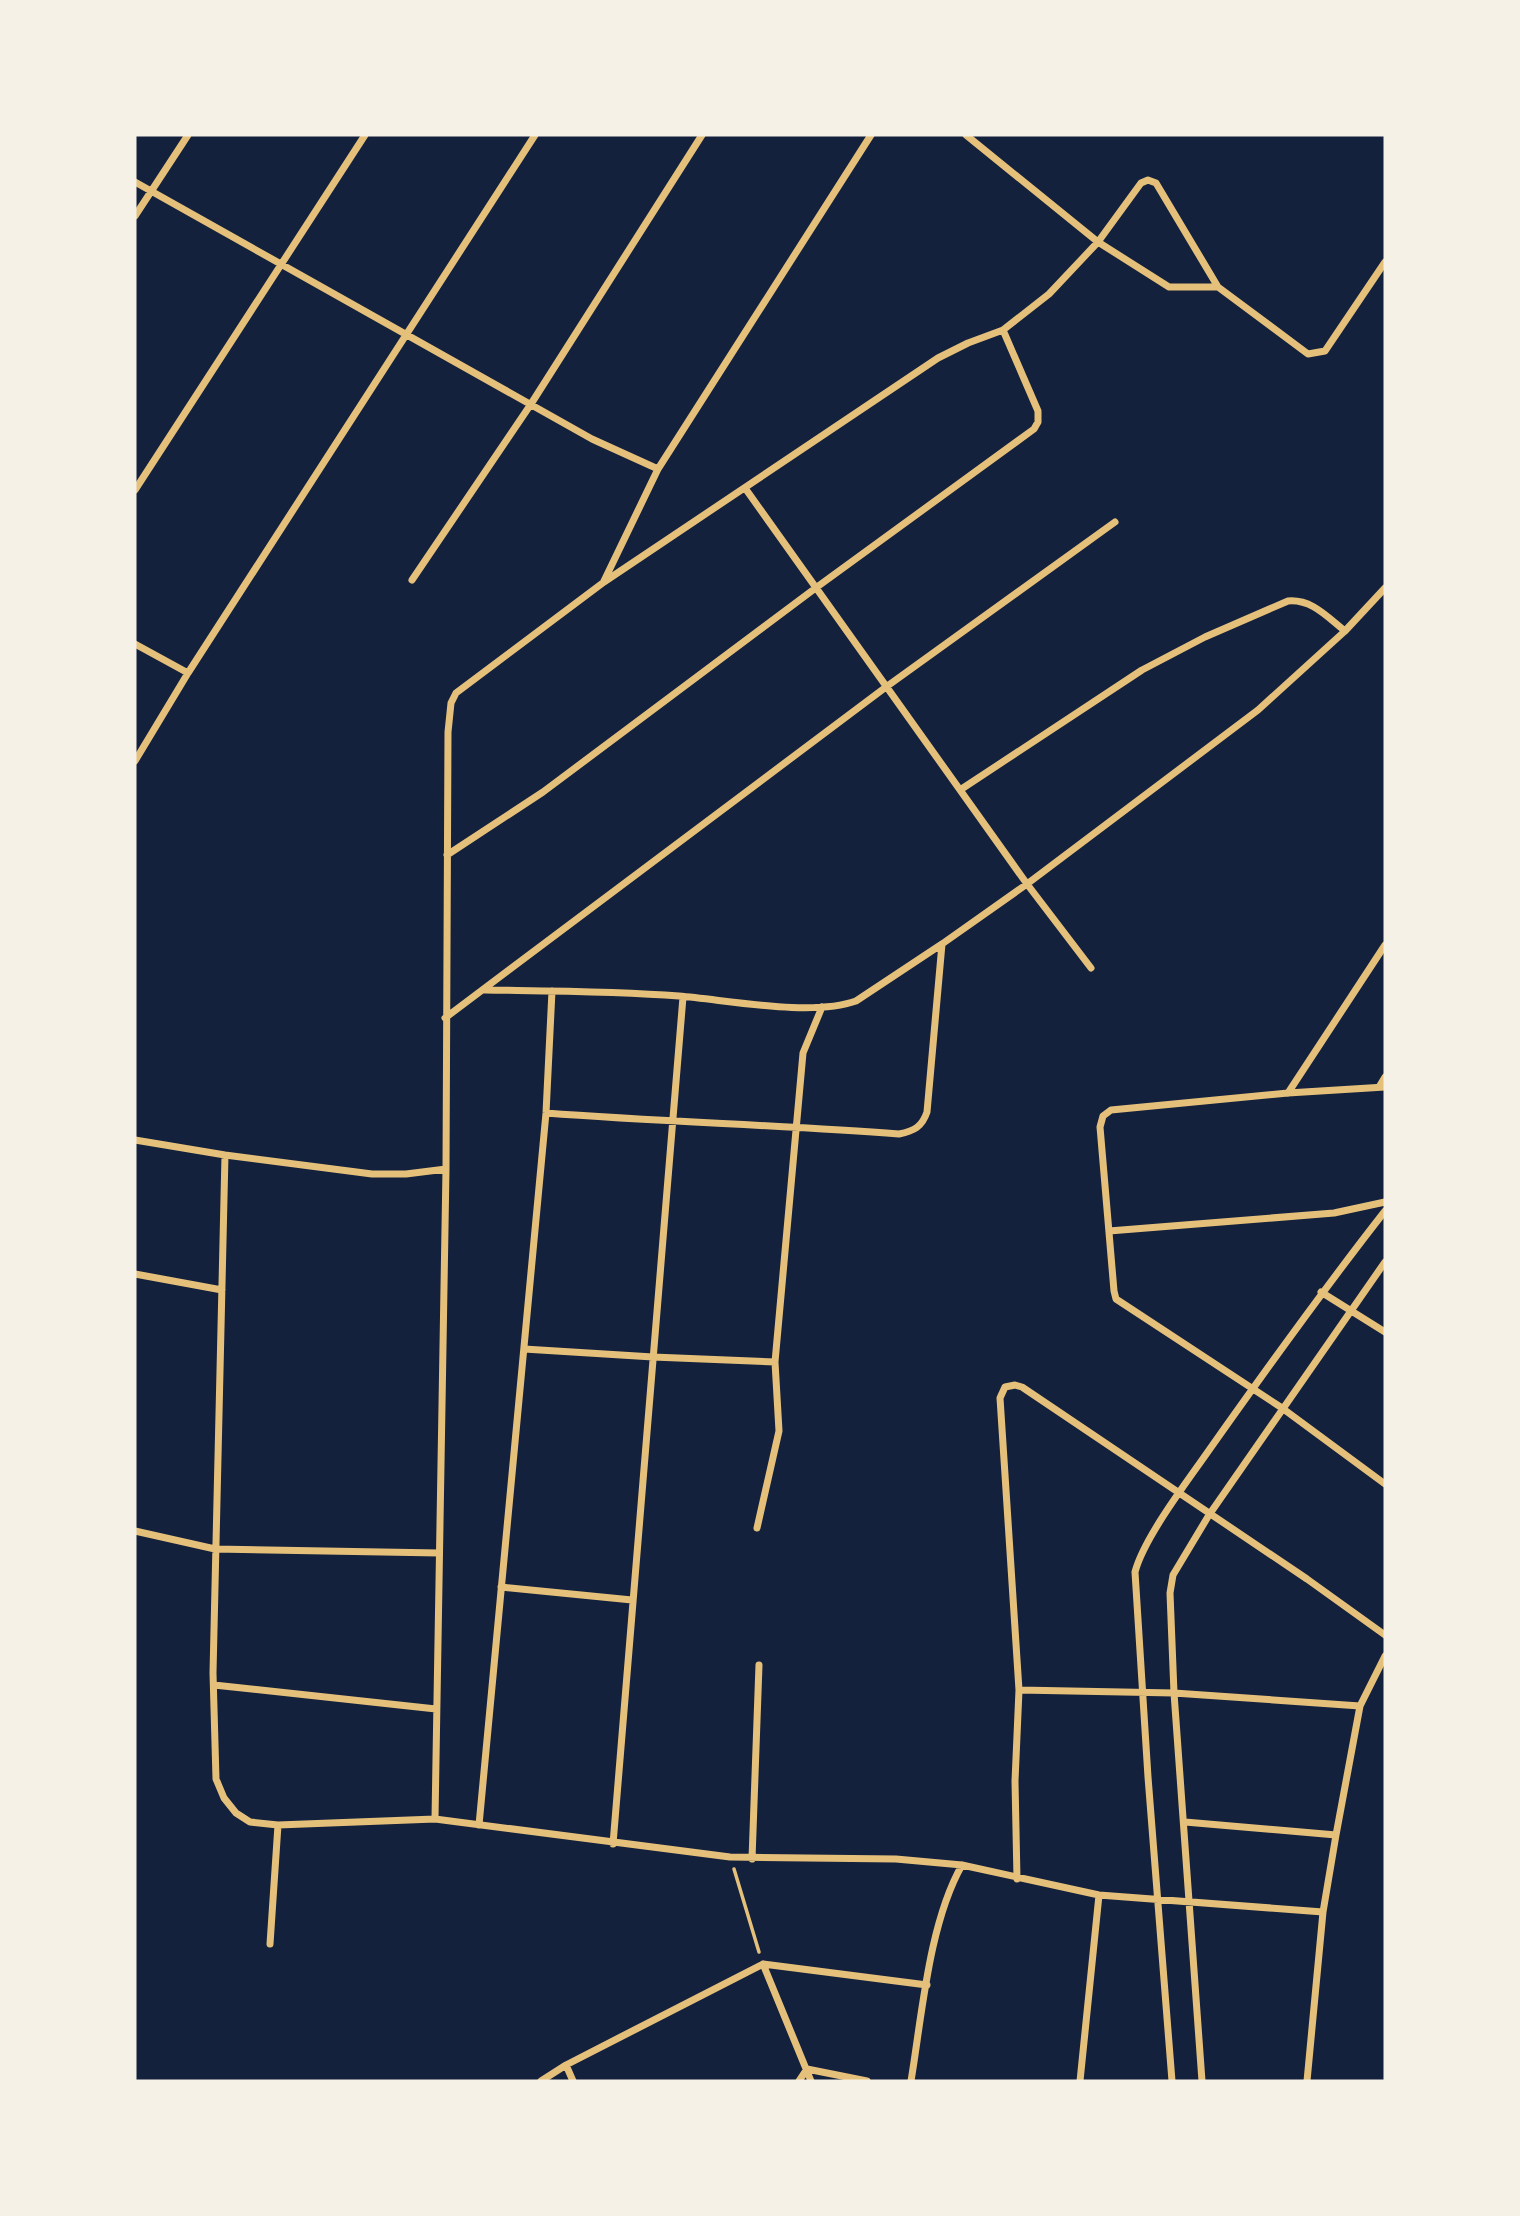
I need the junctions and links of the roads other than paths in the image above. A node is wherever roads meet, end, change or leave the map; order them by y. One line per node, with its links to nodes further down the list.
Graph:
1 (188, 135): 8 (street)
2 (365, 135): 12 (street)
3 (535, 135): 15 (street)
4 (702, 135): 16 (street)
5 (871, 135): 17 (street)
6 (966, 135): 10 (street)
7 (135, 182): 8 (street)
8 (151, 191): 9 (street); 12 (street)
9 (135, 216)
10 (1098, 242): 13 (street); 13 (street); 14 (street)
11 (1385, 262): 13 (street)
12 (281, 266): 15 (street); 19 (street)
13 (1218, 287)
14 (1003, 330): 18 (street); 23 (street)
15 (406, 334): 16 (street); 27 (street)
16 (531, 404): 17 (street); 21 (street)
17 (658, 469): 22 (street)
18 (745, 488): 22 (street); 23 (street)
19 (135, 490)
20 (1115, 522): 28 (street)
21 (412, 580)
22 (604, 582): 31 (street)
23 (817, 587): 28 (street); 31 (street)
24 (1385, 588): 25 (street)
25 (1345, 631): 30 (street); 32 (street)
26 (135, 644): 27 (street)
27 (188, 673): 29 (street)
28 (886, 687): 30 (street); 36 (street)
29 (135, 761)
30 (960, 790): 32 (street)
31 (447, 855): 40 (street)
32 (1027, 884): 33 (street); 35 (street)
33 (942, 944): 39 (street); 46 (street)
34 (1385, 945): 43 (street)
35 (1091, 968)
36 (485, 990): 37 (street); 40 (street)
37 (552, 991): 38 (street); 44 (street)
38 (683, 997): 39 (street); 45 (street)
39 (822, 1007): 46 (street)
40 (445, 1018): 49 (street)
41 (1385, 1077): 42 (street)
42 (1382, 1087): 43 (street)
43 (1287, 1093): 52 (street)
44 (546, 1113): 45 (street); 59 (street)
45 (673, 1122): 46 (street); 60 (street)
46 (795, 1126): 61 (street)
47 (135, 1140): 48 (street)
48 (225, 1155): 49 (street); 55 (street)
49 (446, 1169): 70 (street)
50 (1385, 1202): 52 (street)
51 (1385, 1210): 56 (street)
52 (1109, 1231): 62 (street)
53 (1385, 1262): 57 (street)
54 (135, 1274): 55 (street)
55 (222, 1290): 69 (street)
56 (1321, 1292): 57 (street); 62 (street)
57 (1352, 1311): 58 (street); 63 (street)
58 (1385, 1332)
59 (524, 1349): 60 (street); 71 (street)
60 (653, 1357): 61 (street); 72 (street)
61 (775, 1362): 67 (street)
62 (1253, 1389): 63 (street); 65 (street)
63 (1282, 1408): 64 (street); 66 (street)
64 (1385, 1484)
65 (1179, 1493): 66 (street); 77 (street); 78 (street)
66 (1209, 1515): 73 (street); 79 (street)
67 (757, 1528)
68 (135, 1531): 69 (street)
69 (215, 1549): 70 (street); 76 (street)
70 (439, 1553): 81 (street)
71 (501, 1587): 72 (street); 85 (street)
72 (632, 1600): 87 (street)
73 (1385, 1634)
74 (1385, 1656): 80 (street)
75 (759, 1665): 88 (street)
76 (214, 1685): 81 (street); 84 (street)
77 (1019, 1689): 78 (street); 90 (street)
78 (1143, 1692): 79 (street); 92 (street)
79 (1174, 1693): 80 (street); 83 (street)
80 (1360, 1706): 86 (street)
81 (436, 1709): 82 (street)
82 (435, 1819): 84 (street); 85 (street)
83 (1185, 1822): 86 (street); 93 (street)
84 (278, 1825): 95 (street)
85 (479, 1825): 87 (street)
86 (1336, 1835): 94 (street)
87 (612, 1844): 88 (street)
88 (752, 1859): 89 (street)
89 (962, 1865): 90 (street); 97 (street)
90 (1017, 1879): 91 (street)
91 (1099, 1895): 92 (street); 106 (street)
92 (1158, 1900): 93 (street); 107 (street)
93 (1190, 1902): 94 (street); 108 (street)
94 (1323, 1912): 109 (street)
95 (270, 1944)
96 (763, 1964): 97 (street); 98 (street); 99 (street)
97 (927, 1984): 105 (street)
98 (566, 2065): 100 (street); 101 (street)
99 (807, 2069): 102 (street); 103 (street); 104 (street)
100 (541, 2081)
101 (573, 2081)
102 (799, 2081)
103 (811, 2081)
104 (867, 2081)
105 (911, 2081)
106 (1080, 2081)
107 (1172, 2081)
108 (1202, 2081)
109 (1307, 2081)

